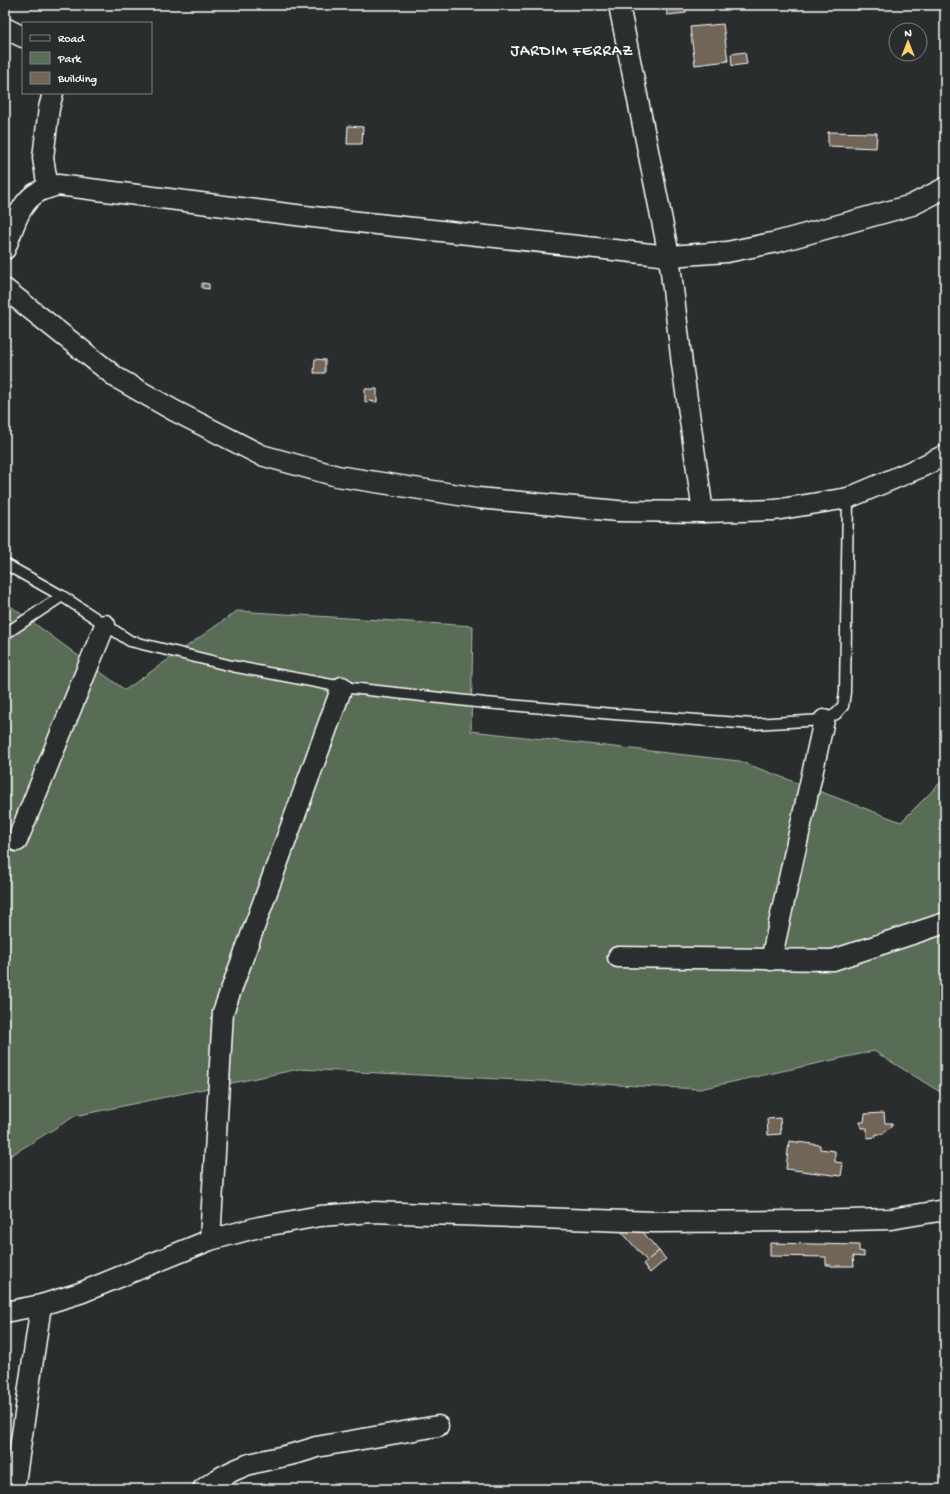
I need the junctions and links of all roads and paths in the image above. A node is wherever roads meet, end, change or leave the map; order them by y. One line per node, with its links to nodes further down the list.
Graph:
1 (619, 5): 8 (street)
2 (5, 28): 3 (street)
3 (22, 36)
4 (53, 94): 5 (street)
5 (48, 188): 7 (street); 8 (street)
6 (945, 188): 8 (street)
7 (5, 249)
8 (669, 256): 12 (street)
9 (5, 289): 12 (street)
10 (945, 455): 11 (street)
11 (848, 498): 12 (street); 18 (lane)
12 (703, 512)
13 (5, 564): 14 (lane)
14 (62, 596): 15 (lane); 16 (lane)
15 (105, 625): 17 (lane); 19 (street)
16 (5, 634)
17 (342, 687): 18 (lane); 24 (street)
18 (824, 720): 22 (street)
19 (17, 841)
20 (945, 923): 22 (street)
21 (618, 957): 22 (street)
22 (771, 960)
23 (945, 1210): 24 (street)
24 (210, 1240): 25 (street)
25 (41, 1305): 26 (street); 28 (street)
26 (5, 1312)
27 (438, 1426): 29 (street)
28 (14, 1489)
29 (203, 1489)

